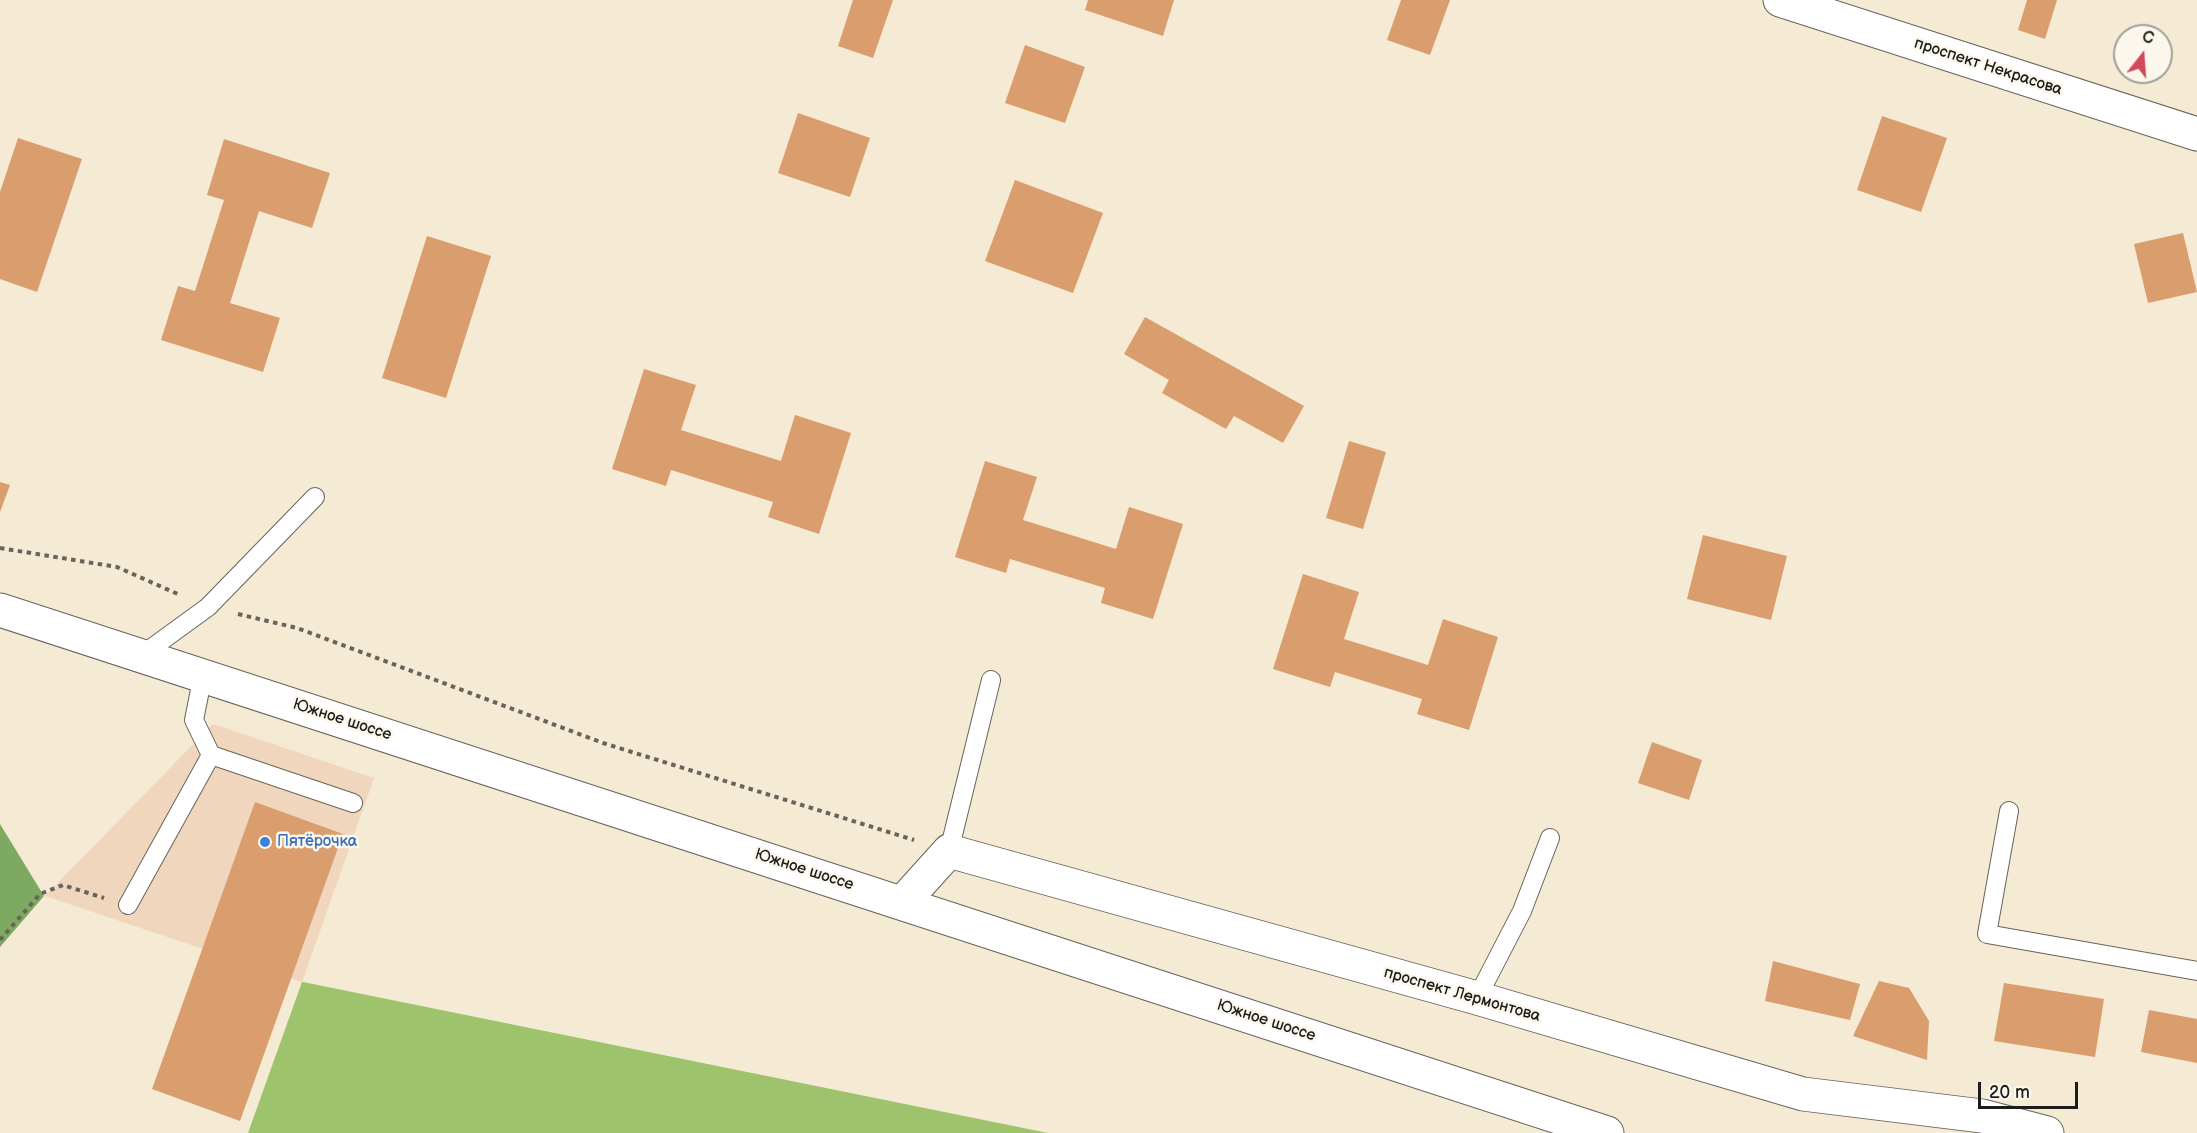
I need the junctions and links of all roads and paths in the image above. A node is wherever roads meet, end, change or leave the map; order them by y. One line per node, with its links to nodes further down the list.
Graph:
1 (1780, 0): 2 (street, проспект Некрасова)
2 (2197, 134)
3 (315, 497): 5 (lane)
4 (0, 548): 5 (path)
5 (208, 607): 7 (lane); 14 (path)
6 (0, 610): 7 (street, Южное шоссе)
7 (141, 655): 8 (street, Южное шоссе)
8 (203, 675): 10 (lane); 15 (street, Южное шоссе)
9 (991, 680): 14 (lane)
10 (211, 755): 11 (lane); 16 (lane)
11 (353, 803)
12 (2009, 811): 18 (lane)
13 (1550, 838): 19 (lane)
14 (949, 851): 15 (street); 19 (street, проспект Лермонтова)
15 (903, 902): 20 (street, Южное шоссе)
16 (128, 905): 17 (path)
17 (0, 940)
18 (2197, 971)
19 (1477, 998): 21 (street, проспект Лермонтова)
20 (1607, 1133)
21 (2047, 1133)

